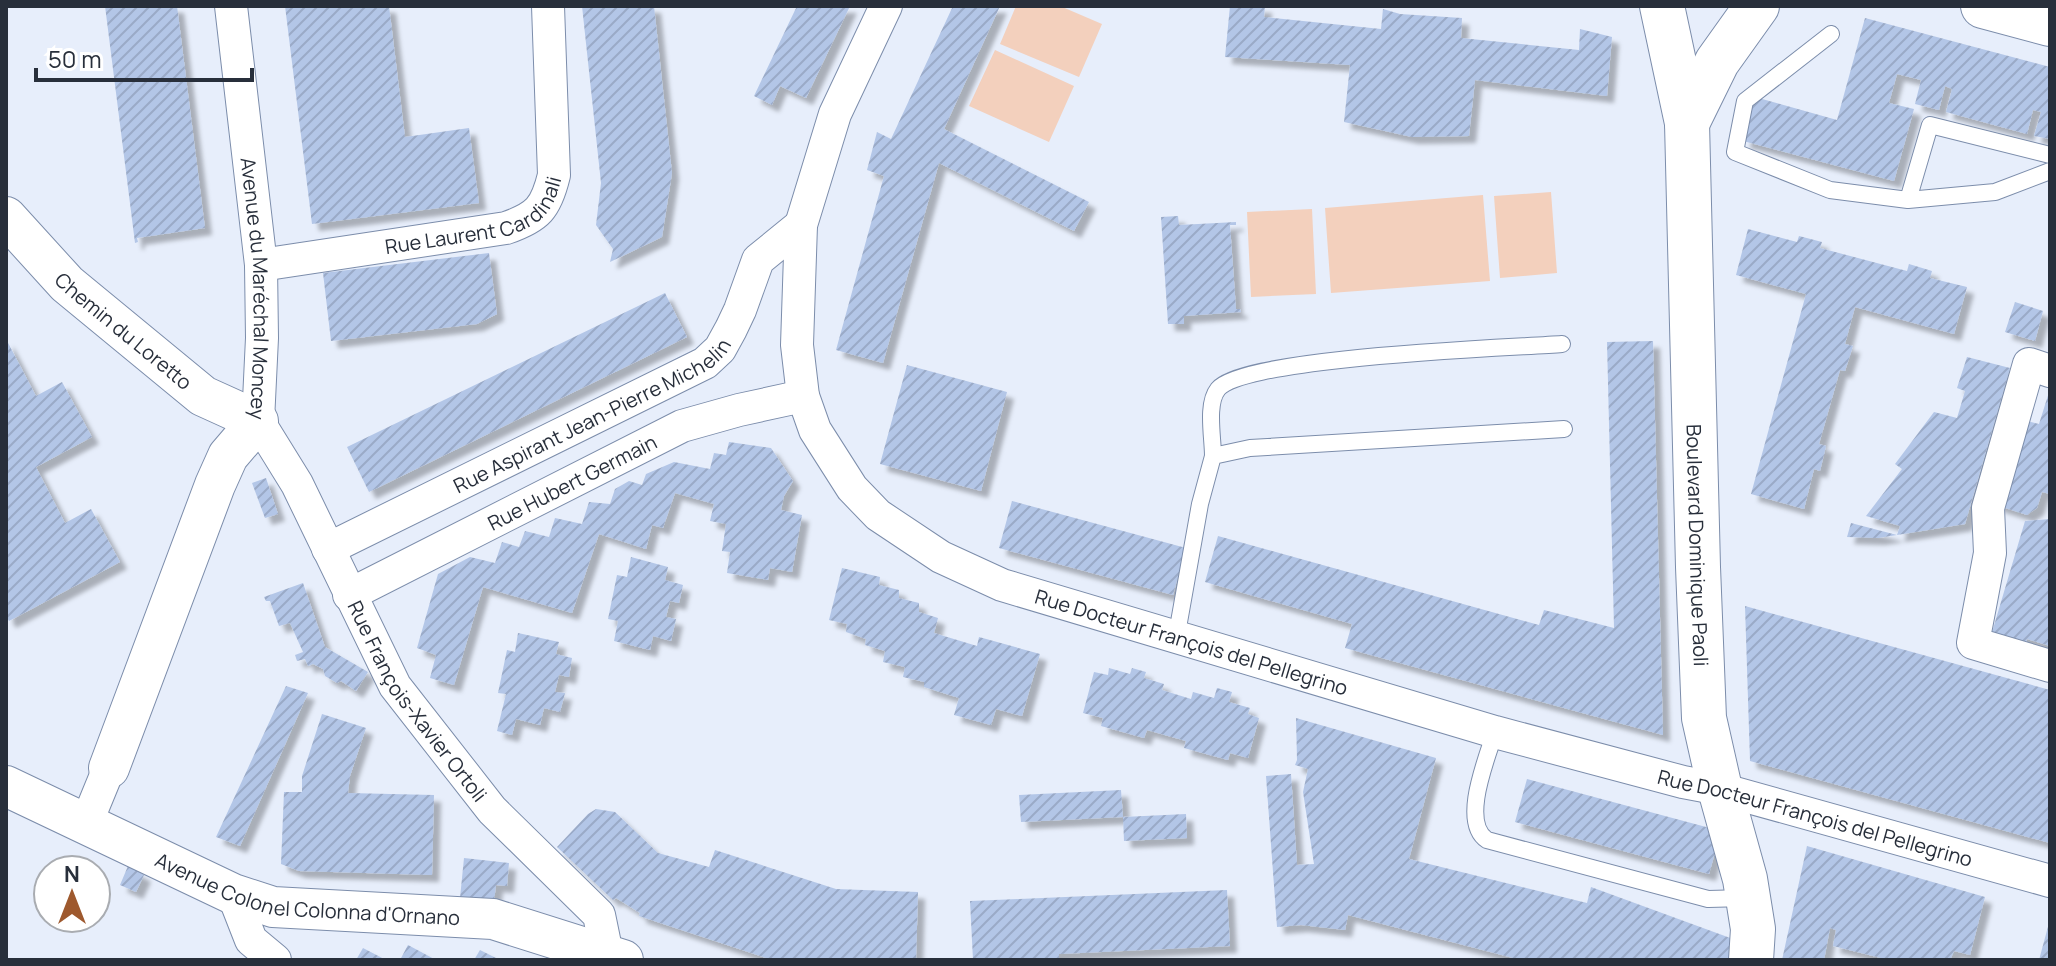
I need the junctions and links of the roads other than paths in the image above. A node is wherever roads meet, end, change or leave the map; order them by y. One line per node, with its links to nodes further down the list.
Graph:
1 (231, 6): 15 (street, Avenue du Maréchal Moncey)
2 (548, 6): 15 (street, Rue Laurent Cardinali)
3 (886, 6): 14 (street, Rue Docteur François del Pellegrino)
4 (1662, 6): 9 (main road, Boulevard Dominique Paoli)
5 (1757, 6): 9 (main road)
6 (1983, 6): 7 (main road)
7 (2050, 24)
8 (1831, 34): 12 (lane)
9 (1687, 123): 29 (main road, Boulevard Dominique Paoli)
10 (2050, 155): 12 (lane)
11 (2050, 171): 12 (lane)
12 (1908, 200)
13 (6, 217): 19 (street, Chemin du Loretto)
14 (801, 225): 18 (street, Rue Docteur François del Pellegrino); 22 (street, Rue Aspirant Jean-Pierre Michelin)
15 (261, 265): 19 (street, Avenue du Maréchal Moncey)
16 (1562, 344): 21 (lane)
17 (2050, 371): 25 (street)
18 (803, 396): 23 (street, Rue Hubert Germain); 24 (street, Rue Docteur François del Pellegrino)
19 (258, 421): 22 (street, Rue François-Xavier Ortoli); 27 (street, Avenue du Maréchal Moncey)
20 (1564, 429): 21 (lane)
21 (1213, 456): 24 (lane)
22 (328, 549): 23 (street, Rue François-Xavier Ortoli)
23 (349, 595): 34 (street, Rue François-Xavier Ortoli)
24 (1176, 639): 26 (street, Rue Docteur François del Pellegrino)
25 (2050, 666)
26 (1495, 732): 29 (street, Rue Docteur François del Pellegrino); 33 (lane)
27 (109, 768): 30 (street, Avenue du Maréchal Moncey)
28 (6, 786): 30 (street, Avenue Colonel Colonna d'Ornano)
29 (1720, 789): 31 (street, Rue Docteur François del Pellegrino); 33 (main road, Boulevard Dominique Paoli)
30 (86, 824): 32 (street, Avenue Colonel Colonna d'Ornano)
31 (2050, 881)
32 (233, 894): 34 (street, Avenue Colonel Colonna d'Ornano); 35 (street)
33 (1748, 898): 36 (main road, Boulevard Dominique Paoli)
34 (615, 957)
35 (275, 960)
36 (1751, 960)

